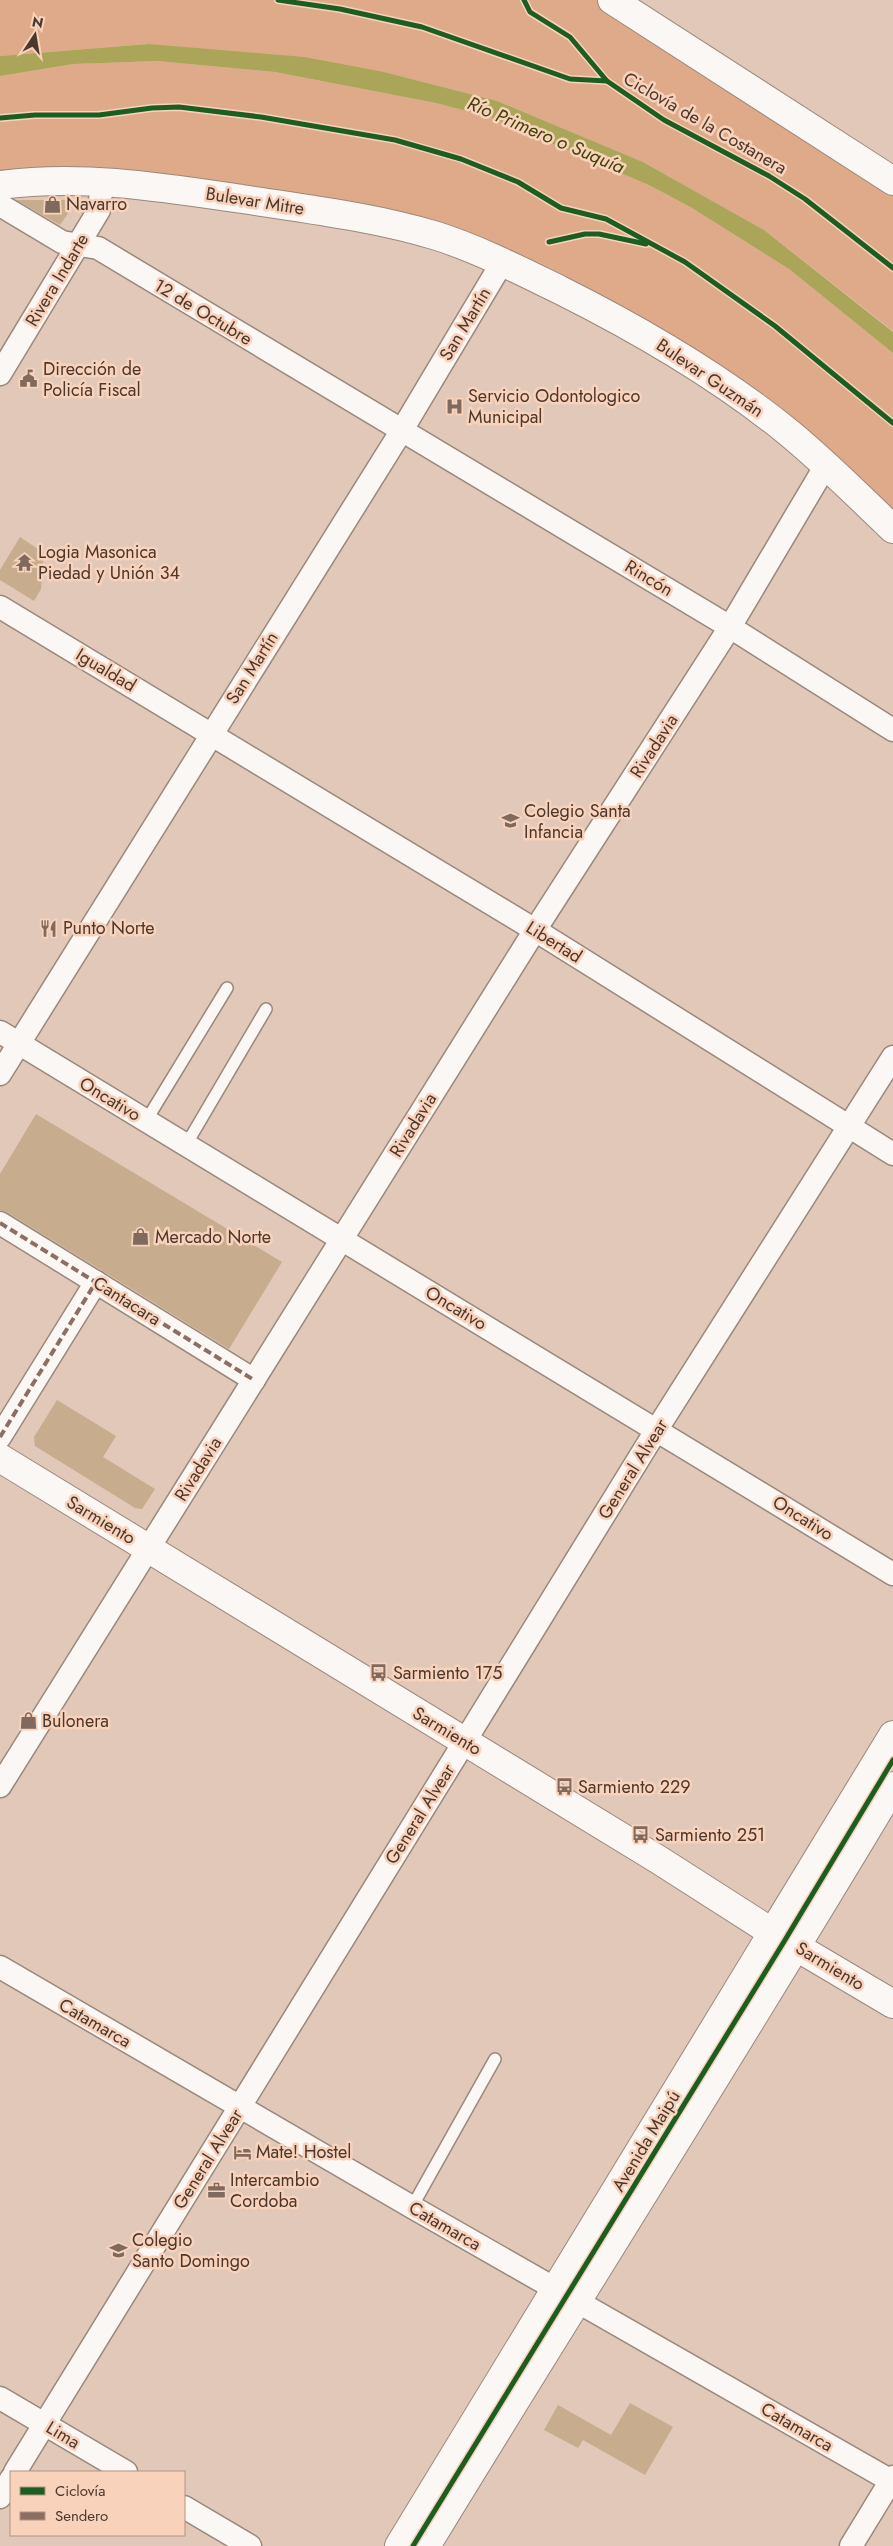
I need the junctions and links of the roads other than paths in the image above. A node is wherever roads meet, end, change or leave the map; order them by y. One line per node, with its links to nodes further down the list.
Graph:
1 (612, 0): 2 (main road)
2 (893, 181)
3 (102, 182): 4 (main road, Bulevar Mitre); 6 (street, Rivera Indarte); 7 (main road, Bulevar Mitre)
4 (0, 185)
5 (0, 205): 6 (street, 12 de Octubre)
6 (78, 246): 8 (street, Rivera Indarte); 9 (street, 12 de Octubre)
7 (502, 261): 9 (street, San Martín); 10 (main road, Bulevar Guzmán)
8 (0, 374)
9 (402, 430): 13 (street, Rincón); 15 (street, San Martín)
10 (826, 466): 11 (main road, Bulevar Guzmán); 13 (street, Rivadavia)
11 (893, 529)
12 (0, 607): 15 (street, Igualdad)
13 (730, 627): 14 (street, Rincón); 16 (street, Rivadavia)
14 (893, 730)
15 (211, 734): 16 (street, Libertad); 20 (street, San Martín)
16 (535, 930): 24 (street, Libertad); 28 (street, Rivadavia)
17 (228, 988): 23 (lane)
18 (266, 1009): 25 (lane)
19 (0, 1032): 20 (street, Oncativo)
20 (19, 1044): 22 (street, San Martín); 23 (street, Oncativo)
21 (893, 1057): 24 (street, General Alvear)
22 (0, 1074)
23 (146, 1121): 25 (street, Oncativo)
24 (850, 1128): 26 (street, Libertad); 31 (street, General Alvear)
25 (186, 1145): 28 (street, Oncativo)
26 (893, 1154)
27 (0, 1223): 29 (street, Cantacara)
28 (342, 1239): 30 (street, Rivadavia); 31 (street, Oncativo)
29 (96, 1282): 30 (street, Cantacara); 32 (street)
30 (254, 1380): 34 (street, Rivadavia)
31 (657, 1429): 35 (street, Oncativo); 37 (street, General Alvear)
32 (0, 1436)
33 (0, 1458): 34 (main road, Sarmiento)
34 (148, 1548): 37 (main road, Sarmiento); 38 (street, Rivadavia)
35 (893, 1574)
36 (893, 1735): 40 (main road, Avenida Maipú)
37 (465, 1742): 40 (main road, Sarmiento); 45 (street, General Alvear)
38 (0, 1786)
39 (893, 1786): 41 (main road, Avenida Maipú)
40 (773, 1933): 41 (main road, Sarmiento); 47 (main road, Avenida Maipú)
41 (797, 1947): 43 (main road, Sarmiento); 47 (main road, Avenida Maipú)
42 (0, 1967): 45 (street, Catamarca)
43 (893, 2004)
44 (495, 2059): 46 (lane)
45 (240, 2108): 46 (street, Catamarca); 49 (street, General Alvear)
46 (412, 2207): 47 (street, Catamarca)
47 (566, 2295): 52 (street, Catamarca); 57 (main road, Avenida Maipú); 58 (main road, Avenida Maipú)
48 (0, 2398): 49 (street, Lima)
49 (45, 2424): 50 (street, General Alvear); 51 (street, Lima)
50 (16, 2471)
51 (124, 2471)
52 (892, 2480): 59 (street)
53 (10, 2481): 54 (street)
54 (0, 2497)
55 (185, 2508): 56 (street)
56 (250, 2546)
57 (399, 2546)
58 (426, 2546)
59 (851, 2546)

